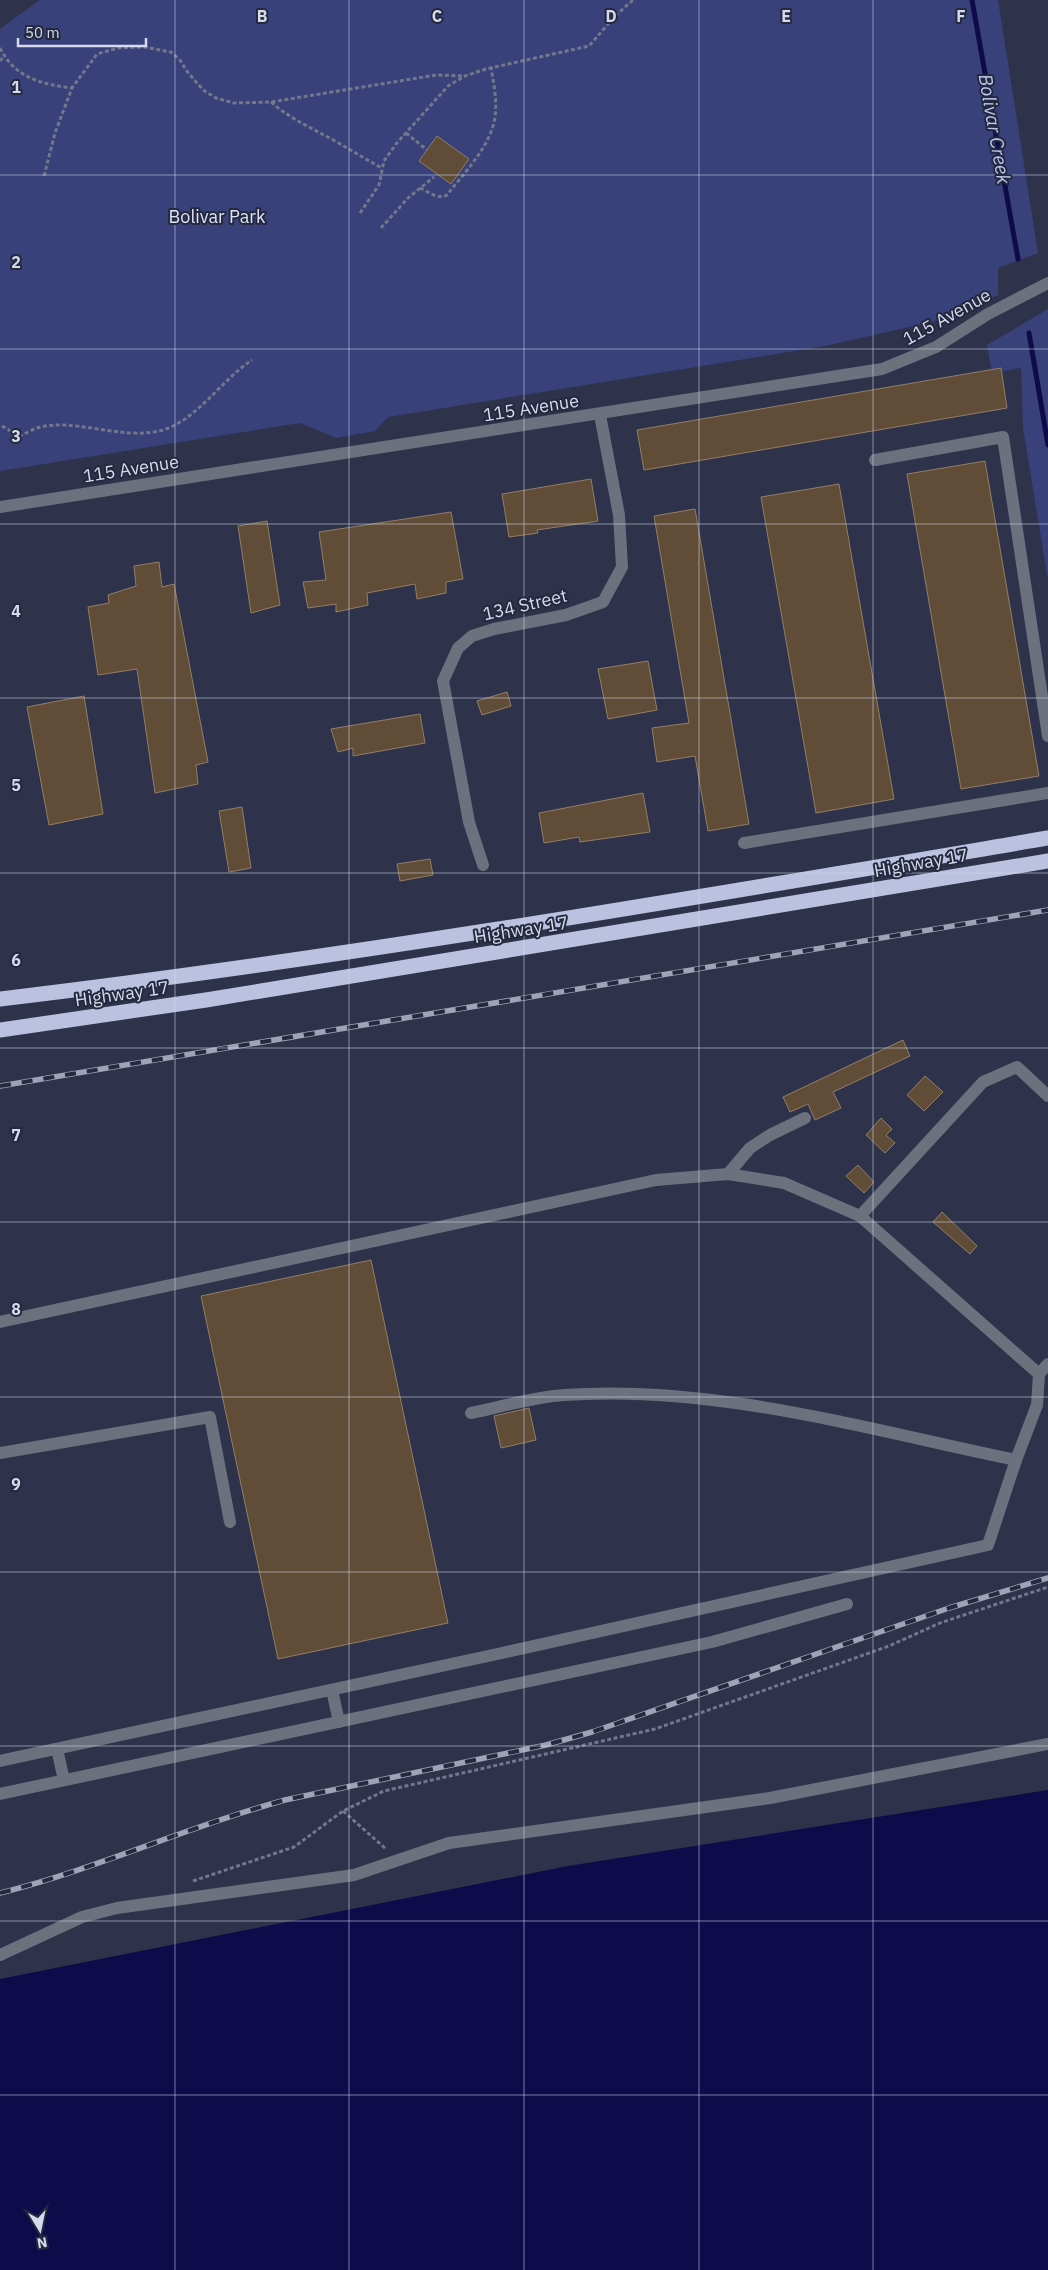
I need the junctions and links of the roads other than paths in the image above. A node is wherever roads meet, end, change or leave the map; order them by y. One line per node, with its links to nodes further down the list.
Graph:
1 (1048, 284): 2 (street, 115 Avenue)
2 (600, 415): 4 (street, 115 Avenue); 10 (street, 134 Street)
3 (875, 460): 5 (street)
4 (0, 507)
5 (1048, 736)
6 (1048, 793): 8 (street)
7 (1048, 838): 11 (highway, Highway 17)
8 (744, 843)
9 (1048, 861): 12 (highway, Highway 17)
10 (483, 865)
11 (0, 999)
12 (0, 1030)
13 (1048, 1096): 16 (street)
14 (805, 1118): 15 (street)
15 (728, 1174): 16 (street); 17 (street)
16 (860, 1216): 19 (street)
17 (0, 1322)
18 (1048, 1364): 19 (street)
19 (1039, 1374): 22 (street)
20 (471, 1413): 22 (street)
21 (0, 1453): 23 (street)
22 (1016, 1460): 25 (street)
23 (230, 1522)
24 (847, 1604): 26 (street)
25 (332, 1690): 26 (street); 28 (street)
26 (339, 1722): 30 (street)
27 (1048, 1744): 32 (street)
28 (57, 1749): 29 (street); 30 (street)
29 (0, 1761)
30 (64, 1780): 31 (street)
31 (0, 1794)
32 (0, 1956)

